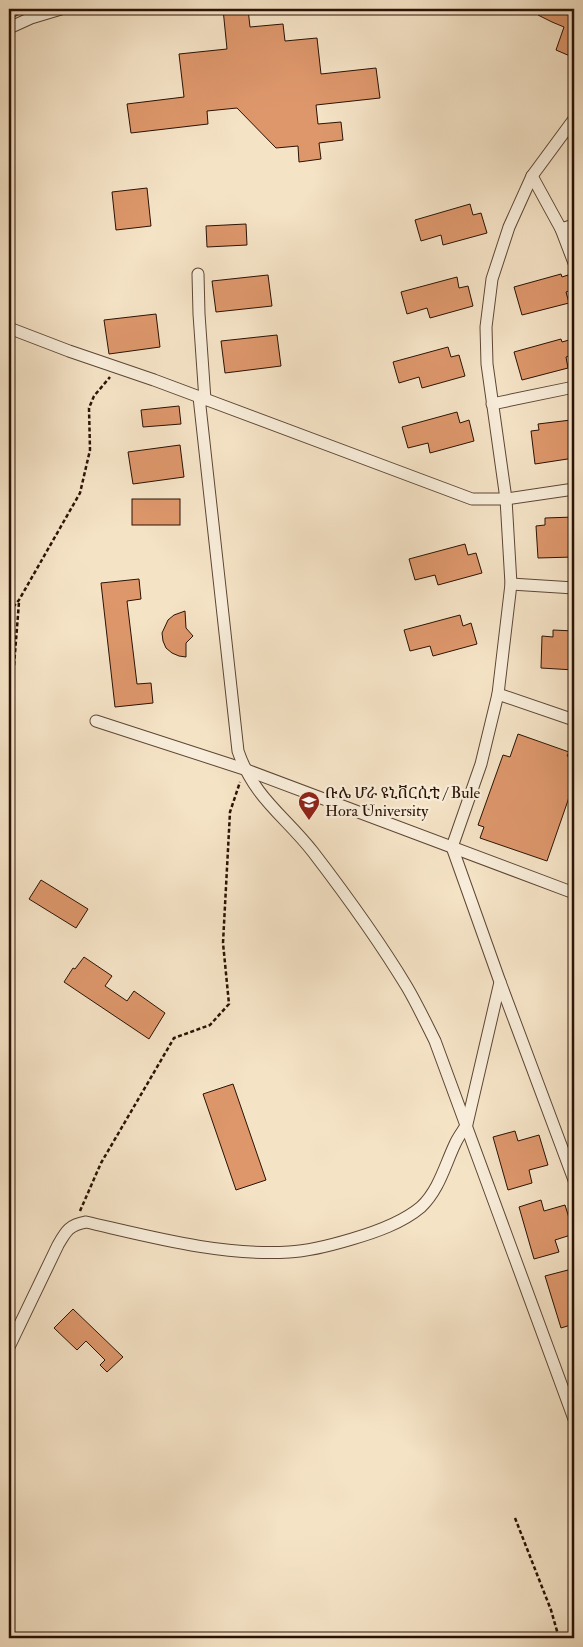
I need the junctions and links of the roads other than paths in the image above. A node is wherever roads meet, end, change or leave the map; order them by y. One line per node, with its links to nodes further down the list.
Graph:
1 (16, 9): 3 (street)
2 (61, 9): 4 (street)
3 (9, 13)
4 (9, 28)
5 (574, 119): 6 (street)
6 (532, 176): 8 (street); 14 (street)
7 (574, 225): 8 (street)
8 (561, 228): 9 (street)
9 (574, 263)
10 (198, 274): 13 (street)
11 (9, 328): 13 (street)
12 (574, 387): 14 (street)
13 (202, 399): 16 (street); 22 (street)
14 (492, 404): 16 (street)
15 (574, 488): 16 (street)
16 (506, 500): 17 (street)
17 (511, 584): 18 (street); 19 (street)
18 (574, 588)
19 (498, 694): 21 (street); 23 (street)
20 (96, 720): 22 (street)
21 (574, 720)
22 (244, 769): 23 (street); 26 (street)
23 (452, 846): 24 (street); 25 (street)
24 (574, 893)
25 (500, 982): 26 (street); 27 (street)
26 (467, 1124): 28 (street); 29 (street)
27 (574, 1180)
28 (9, 1347)
29 (574, 1419)

